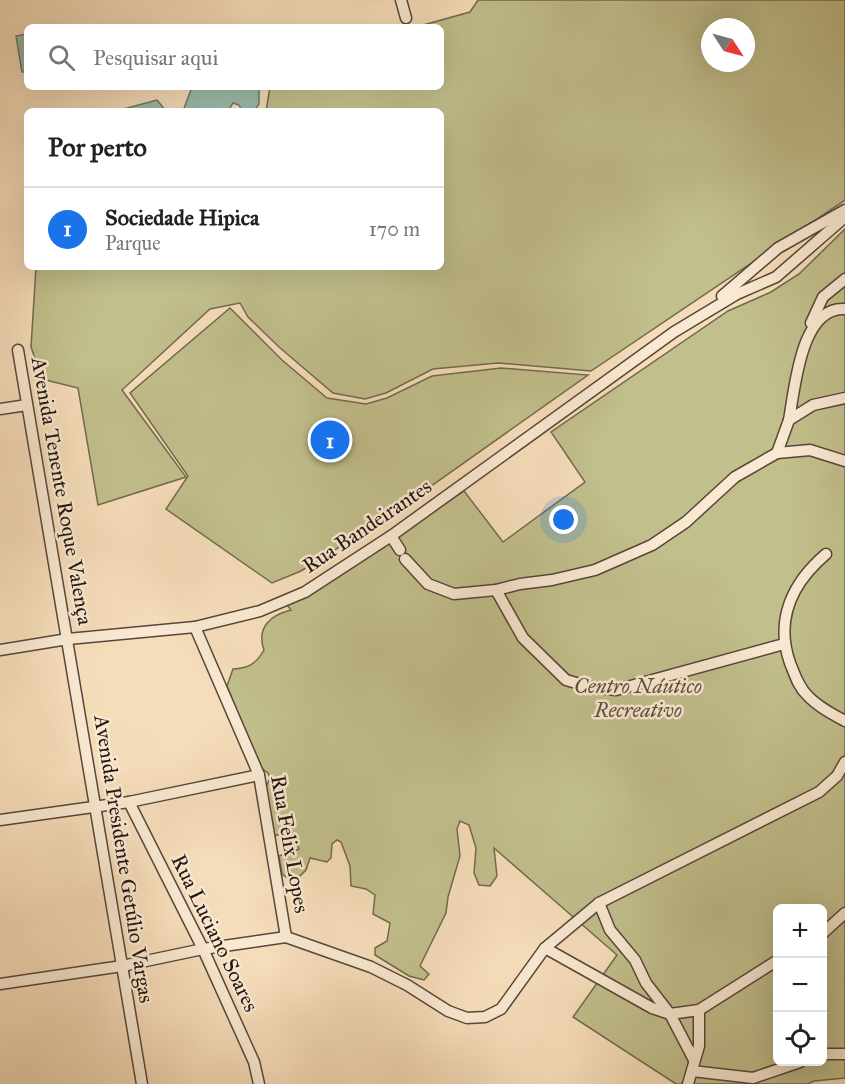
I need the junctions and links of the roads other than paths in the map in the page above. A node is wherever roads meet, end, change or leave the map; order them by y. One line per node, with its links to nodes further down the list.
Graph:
1 (401, 0): 2 (street)
2 (406, 18)
3 (845, 210): 7 (street, Rua Bandeirantes)
4 (845, 217): 7 (street, Rua Bandeirantes)
5 (845, 279): 8 (street)
6 (845, 309): 8 (street)
7 (706, 311): 16 (street, Rua Bandeirantes)
8 (807, 334): 13 (street)
9 (18, 350): 11 (street, Avenida Tenente Roque Valença)
10 (845, 398): 13 (street)
11 (27, 405): 12 (street); 20 (street, Avenida Tenente Roque Valença)
12 (0, 409)
13 (789, 420): 14 (street)
14 (777, 453): 15 (street); 18 (street)
15 (845, 461)
16 (391, 536): 18 (street); 19 (street, Rua Bandeirantes)
17 (826, 554): 21 (street)
18 (496, 590): 21 (street)
19 (195, 627): 20 (street, Rua Bandeirantes); 25 (street, Rua Felix Lopes)
20 (68, 639): 22 (street, Rua Bandeirantes); 27 (street, Avenida Presidente Getúlio Vargas)
21 (784, 644): 23 (street)
22 (0, 650)
23 (845, 721)
24 (845, 762): 29 (street)
25 (260, 775): 26 (street); 32 (street, Rua Felix Lopes)
26 (129, 802): 27 (street); 34 (street, Rua Luciano Soares)
27 (96, 806): 28 (street); 36 (street, Avenida Presidente Getúlio Vargas)
28 (0, 820)
29 (599, 903): 33 (street); 39 (street)
30 (845, 913): 31 (street)
31 (827, 929)
32 (286, 937): 33 (street); 34 (street)
33 (545, 948): 39 (street)
34 (202, 949): 36 (street); 46 (street, Rua Luciano Soares)
35 (773, 963): 38 (street)
36 (122, 966): 37 (street); 45 (street, Avenida Presidente Getúlio Vargas)
37 (0, 984)
38 (699, 1010): 39 (street); 42 (street)
39 (670, 1014): 42 (street)
40 (845, 1053): 41 (street)
41 (827, 1054)
42 (694, 1060): 44 (street)
43 (788, 1066): 44 (street)
44 (692, 1071): 47 (street)
45 (142, 1084)
46 (259, 1084)
47 (688, 1084)

